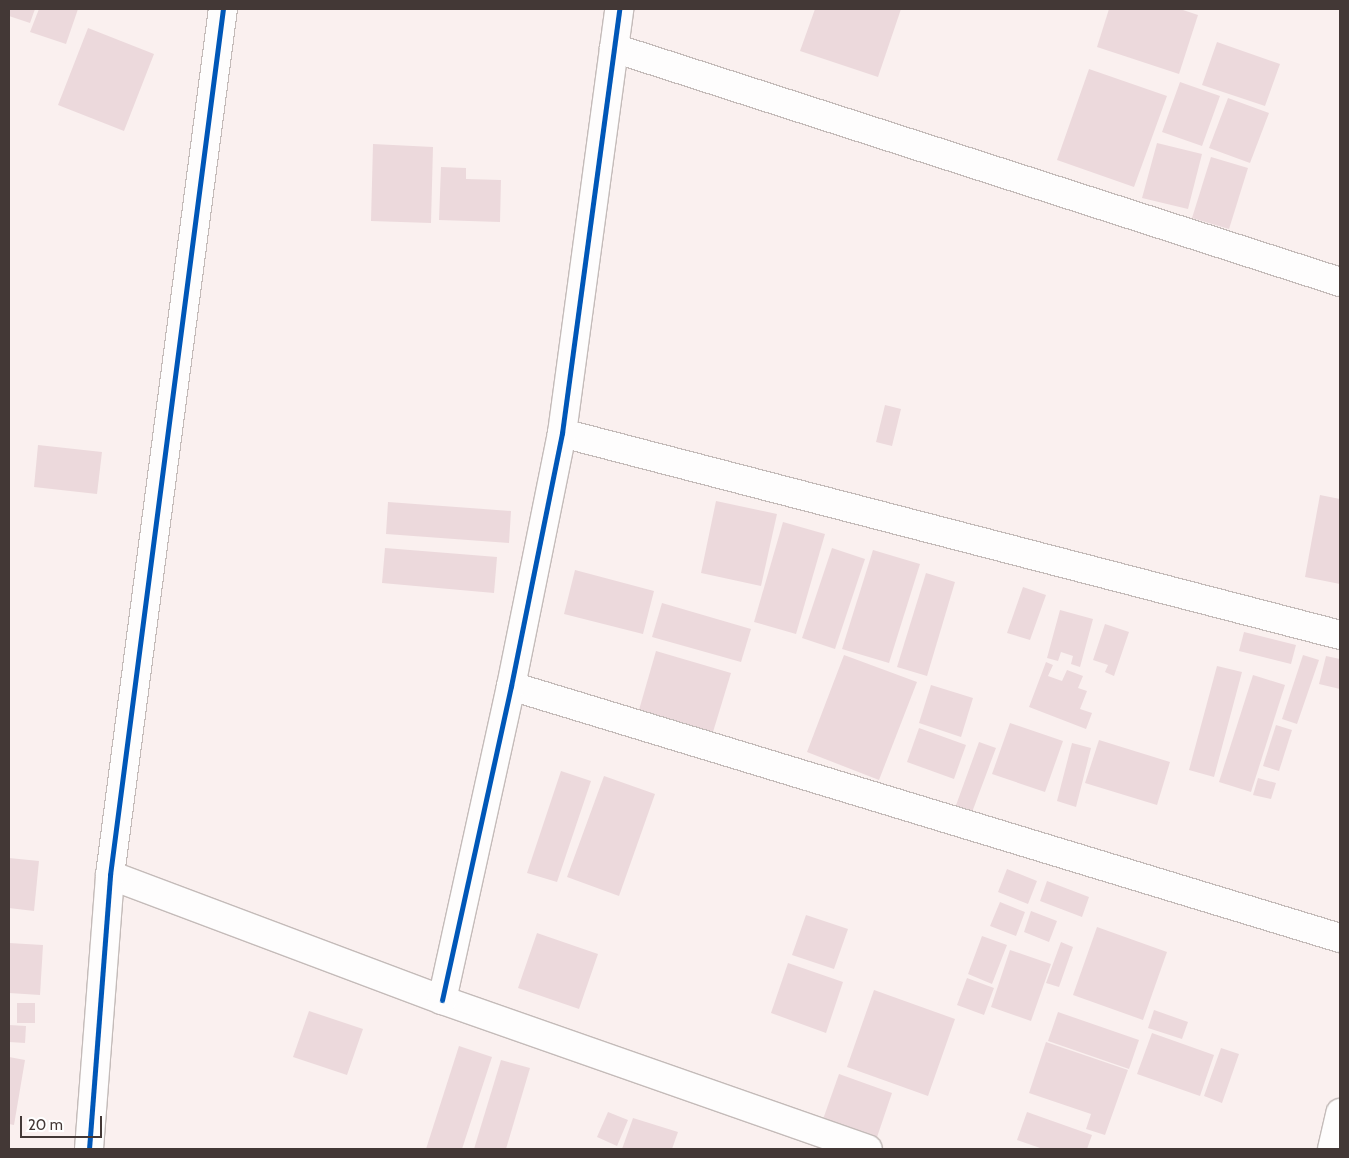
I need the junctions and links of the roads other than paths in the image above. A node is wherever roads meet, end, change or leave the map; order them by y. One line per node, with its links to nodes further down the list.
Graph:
1 (223, 9): 8 (street)
2 (619, 9): 3 (street)
3 (614, 48): 4 (street); 5 (street)
4 (1340, 282)
5 (562, 433): 6 (street); 7 (street)
6 (1340, 635)
7 (511, 686): 9 (street); 10 (street)
8 (110, 875): 10 (street); 12 (street)
9 (1340, 938)
10 (442, 1000): 13 (street)
11 (1340, 1114): 14 (street)
12 (89, 1149)
13 (868, 1149)
14 (1332, 1149)

